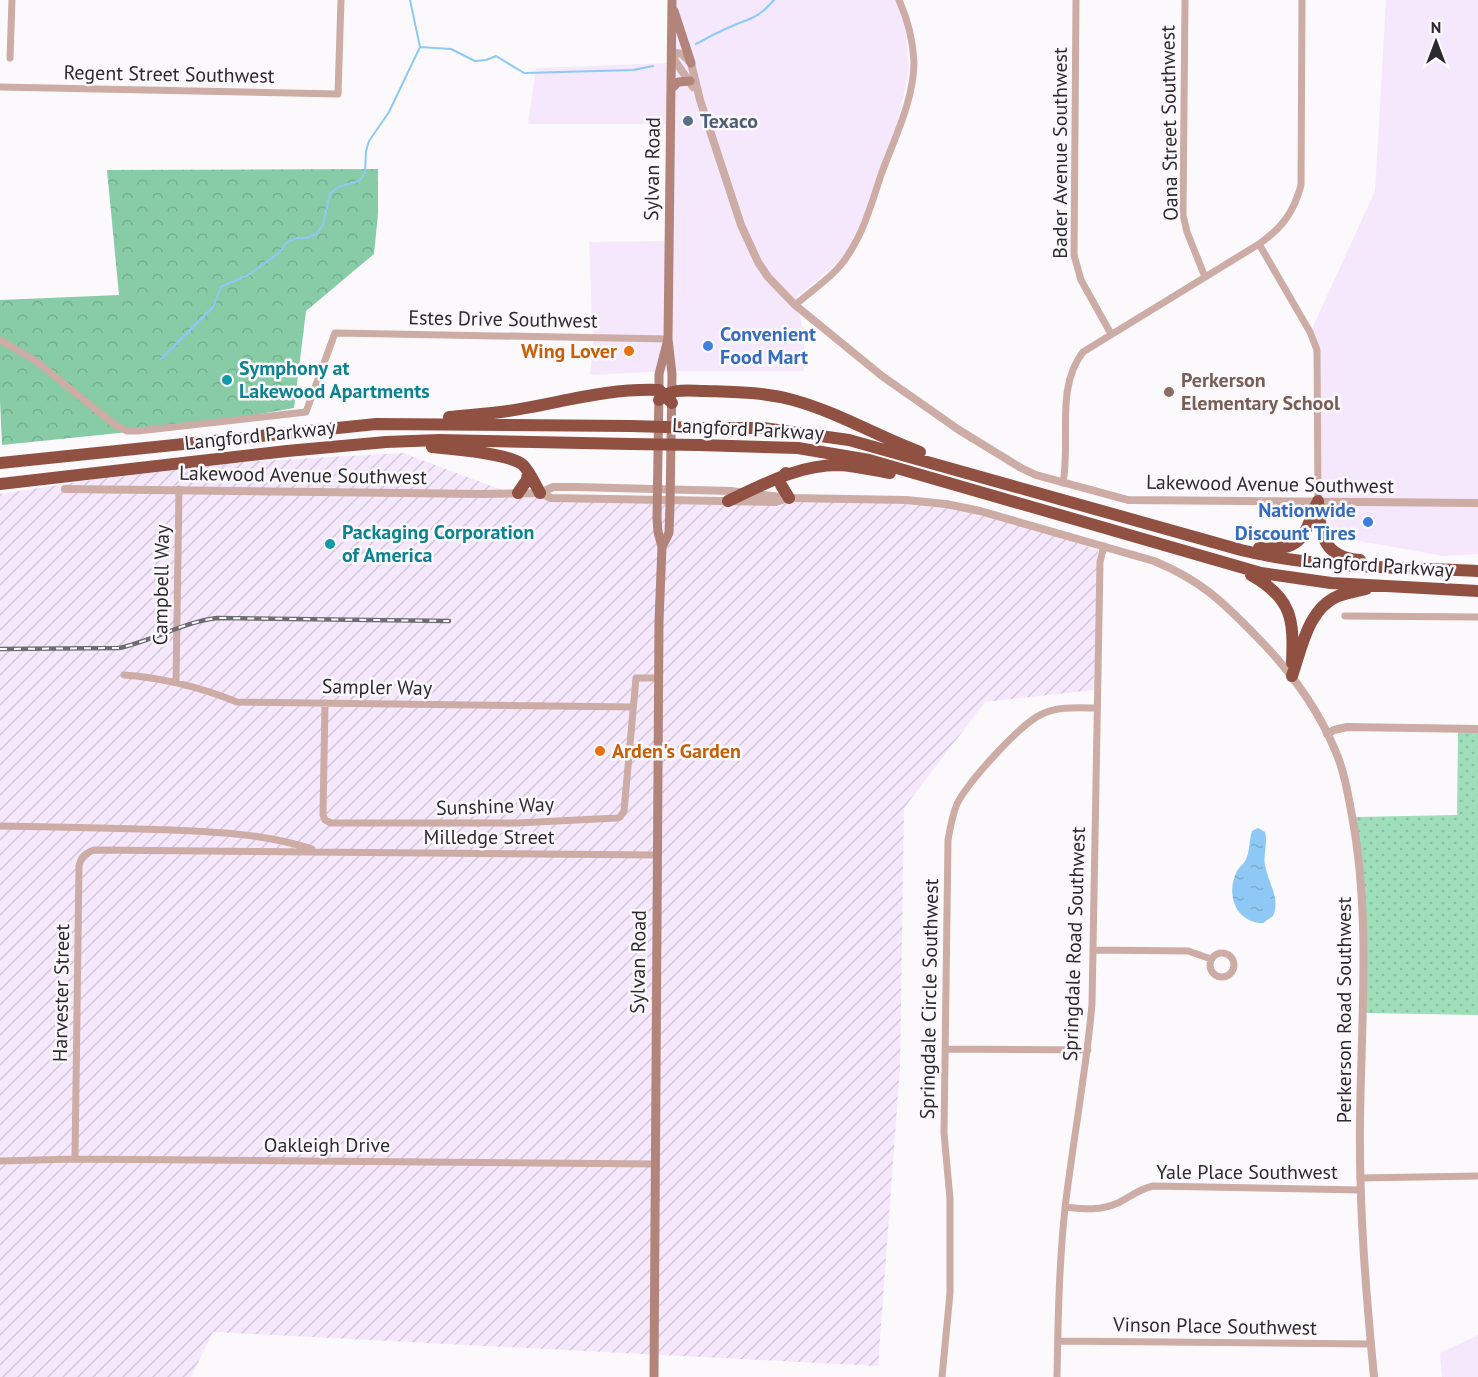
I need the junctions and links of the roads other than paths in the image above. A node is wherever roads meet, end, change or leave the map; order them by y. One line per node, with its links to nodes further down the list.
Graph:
1 (12, 0): 9 (street)
2 (341, 0): 12 (street, Regent Street Southwest)
3 (899, 0): 17 (street)
4 (1076, 0): 18 (street, Bader Avenue Southwest)
5 (1185, 0): 16 (street, Oana Street Southwest)
6 (1302, 0): 15 (street)
7 (669, 1): 8 (main road, Sylvan Road); 10 (main road)
8 (671, 55): 10 (street); 11 (street); 13 (main road, Sylvan Road)
9 (10, 58)
10 (691, 63): 14 (street)
11 (690, 81): 13 (main road); 14 (street)
12 (0, 87)
13 (671, 89): 19 (main road, Sylvan Road)
14 (700, 100): 17 (street)
15 (1259, 244): 16 (street); 42 (street)
16 (1205, 277): 18 (street)
17 (795, 305): 29 (street)
18 (1111, 334): 29 (street)
19 (668, 339): 20 (street, Estes Drive Southwest); 21 (main road, Sylvan Road)
20 (0, 340)
21 (665, 395): 22 (highway); 27 (highway); 33 (main road, Sylvan Road); 34 (main road, Sylvan Road)
22 (376, 424): 24 (highway, Langford Parkway); 27 (highway, Langford Parkway, bridge)
23 (386, 442): 25 (highway); 28 (highway, Langford Parkway, bridge); 30 (highway, Langford Parkway)
24 (0, 463)
25 (528, 472): 36 (highway); 37 (highway)
26 (786, 473): 28 (highway); 35 (highway); 38 (highway)
27 (986, 477): 44 (highway, Langford Parkway)
28 (937, 480): 48 (highway, Langford Parkway)
29 (1063, 483): 42 (street, Lakewood Avenue Southwest)
30 (0, 484)
31 (65, 489): 32 (street, Lakewood Avenue Southwest)
32 (179, 489): 36 (street, Lakewood Avenue Southwest); 57 (street, Campbell Way)
33 (657, 489): 34 (street, Lakewood Avenue Southwest); 37 (street, Lakewood Avenue Southwest); 39 (main road, Sylvan Road)
34 (670, 489): 35 (street, Lakewood Avenue Southwest); 40 (main road, Sylvan Road)
35 (746, 492): 38 (street, Lakewood Avenue Southwest); 41 (highway)
36 (518, 493): 37 (street, Lakewood Avenue Southwest)
37 (540, 493): 39 (street, Lakewood Avenue Southwest)
38 (789, 498): 41 (street, Lakewood Avenue Southwest); 45 (street, Lakewood Avenue Southwest)
39 (657, 500): 40 (street, Lakewood Avenue Southwest); 46 (main road, Sylvan Road)
40 (670, 500): 41 (street, Lakewood Avenue Southwest); 46 (main road, Sylvan Road)
41 (728, 501)
42 (1318, 501): 43 (street, Lakewood Avenue Southwest); 44 (highway); 47 (highway)
43 (1478, 503)
44 (1226, 545): 47 (highway, Langford Parkway)
45 (1104, 546): 55 (street, Perkerson Road Southwest); 60 (street, Springdale Road Southwest)
46 (662, 547): 56 (main road, Sylvan Road)
47 (1419, 568): 49 (highway, Langford Parkway)
48 (1241, 569): 50 (highway, Langford Parkway); 55 (highway)
49 (1478, 571)
50 (1377, 586): 51 (highway, Langford Parkway); 55 (highway)
51 (1478, 591)
52 (1345, 616): 53 (street)
53 (1478, 617)
54 (124, 675): 57 (street, Sampler Way)
55 (1292, 676): 62 (street, Perkerson Road Southwest)
56 (659, 678): 59 (street, Sunshine Way); 66 (main road, Sylvan Road)
57 (176, 681): 58 (street, Sampler Way)
58 (325, 703): 59 (street, Sampler Way); 59 (street, Sunshine Way)
59 (633, 707)
60 (1097, 708): 67 (street, Springdale Road Southwest); 69 (street, Springdale Circle Southwest)
61 (1478, 729): 62 (street)
62 (1327, 734): 75 (street, Perkerson Road Southwest)
63 (0, 826): 65 (street, Milledge Street)
64 (110, 850): 65 (street, Milledge Street); 71 (street, Harvester Street)
65 (320, 852): 66 (street, Milledge Street)
66 (657, 855): 73 (main road, Sylvan Road)
67 (1093, 950): 68 (street); 70 (street, Springdale Road Southwest)
68 (1211, 959)
69 (945, 1049): 70 (street); 81 (street, Springdale Circle Southwest)
70 (1088, 1050): 77 (street, Springdale Road Southwest)
71 (75, 1159): 72 (street, Oakleigh Drive); 73 (street, Oakleigh Drive)
72 (0, 1161)
73 (654, 1164): 80 (main road, Sylvan Road)
74 (1478, 1176): 75 (street)
75 (1360, 1178): 76 (street, Perkerson Road Southwest)
76 (1361, 1190): 77 (street, Yale Place Southwest); 79 (street, Perkerson Road Southwest)
77 (1065, 1206): 78 (street, Springdale Road Southwest)
78 (1058, 1341): 79 (street, Vinson Place Southwest); 82 (street, Springdale Road Southwest)
79 (1371, 1344): 83 (street, Perkerson Road Southwest)
80 (654, 1377)
81 (942, 1377)
82 (1057, 1377)
83 (1374, 1377)

